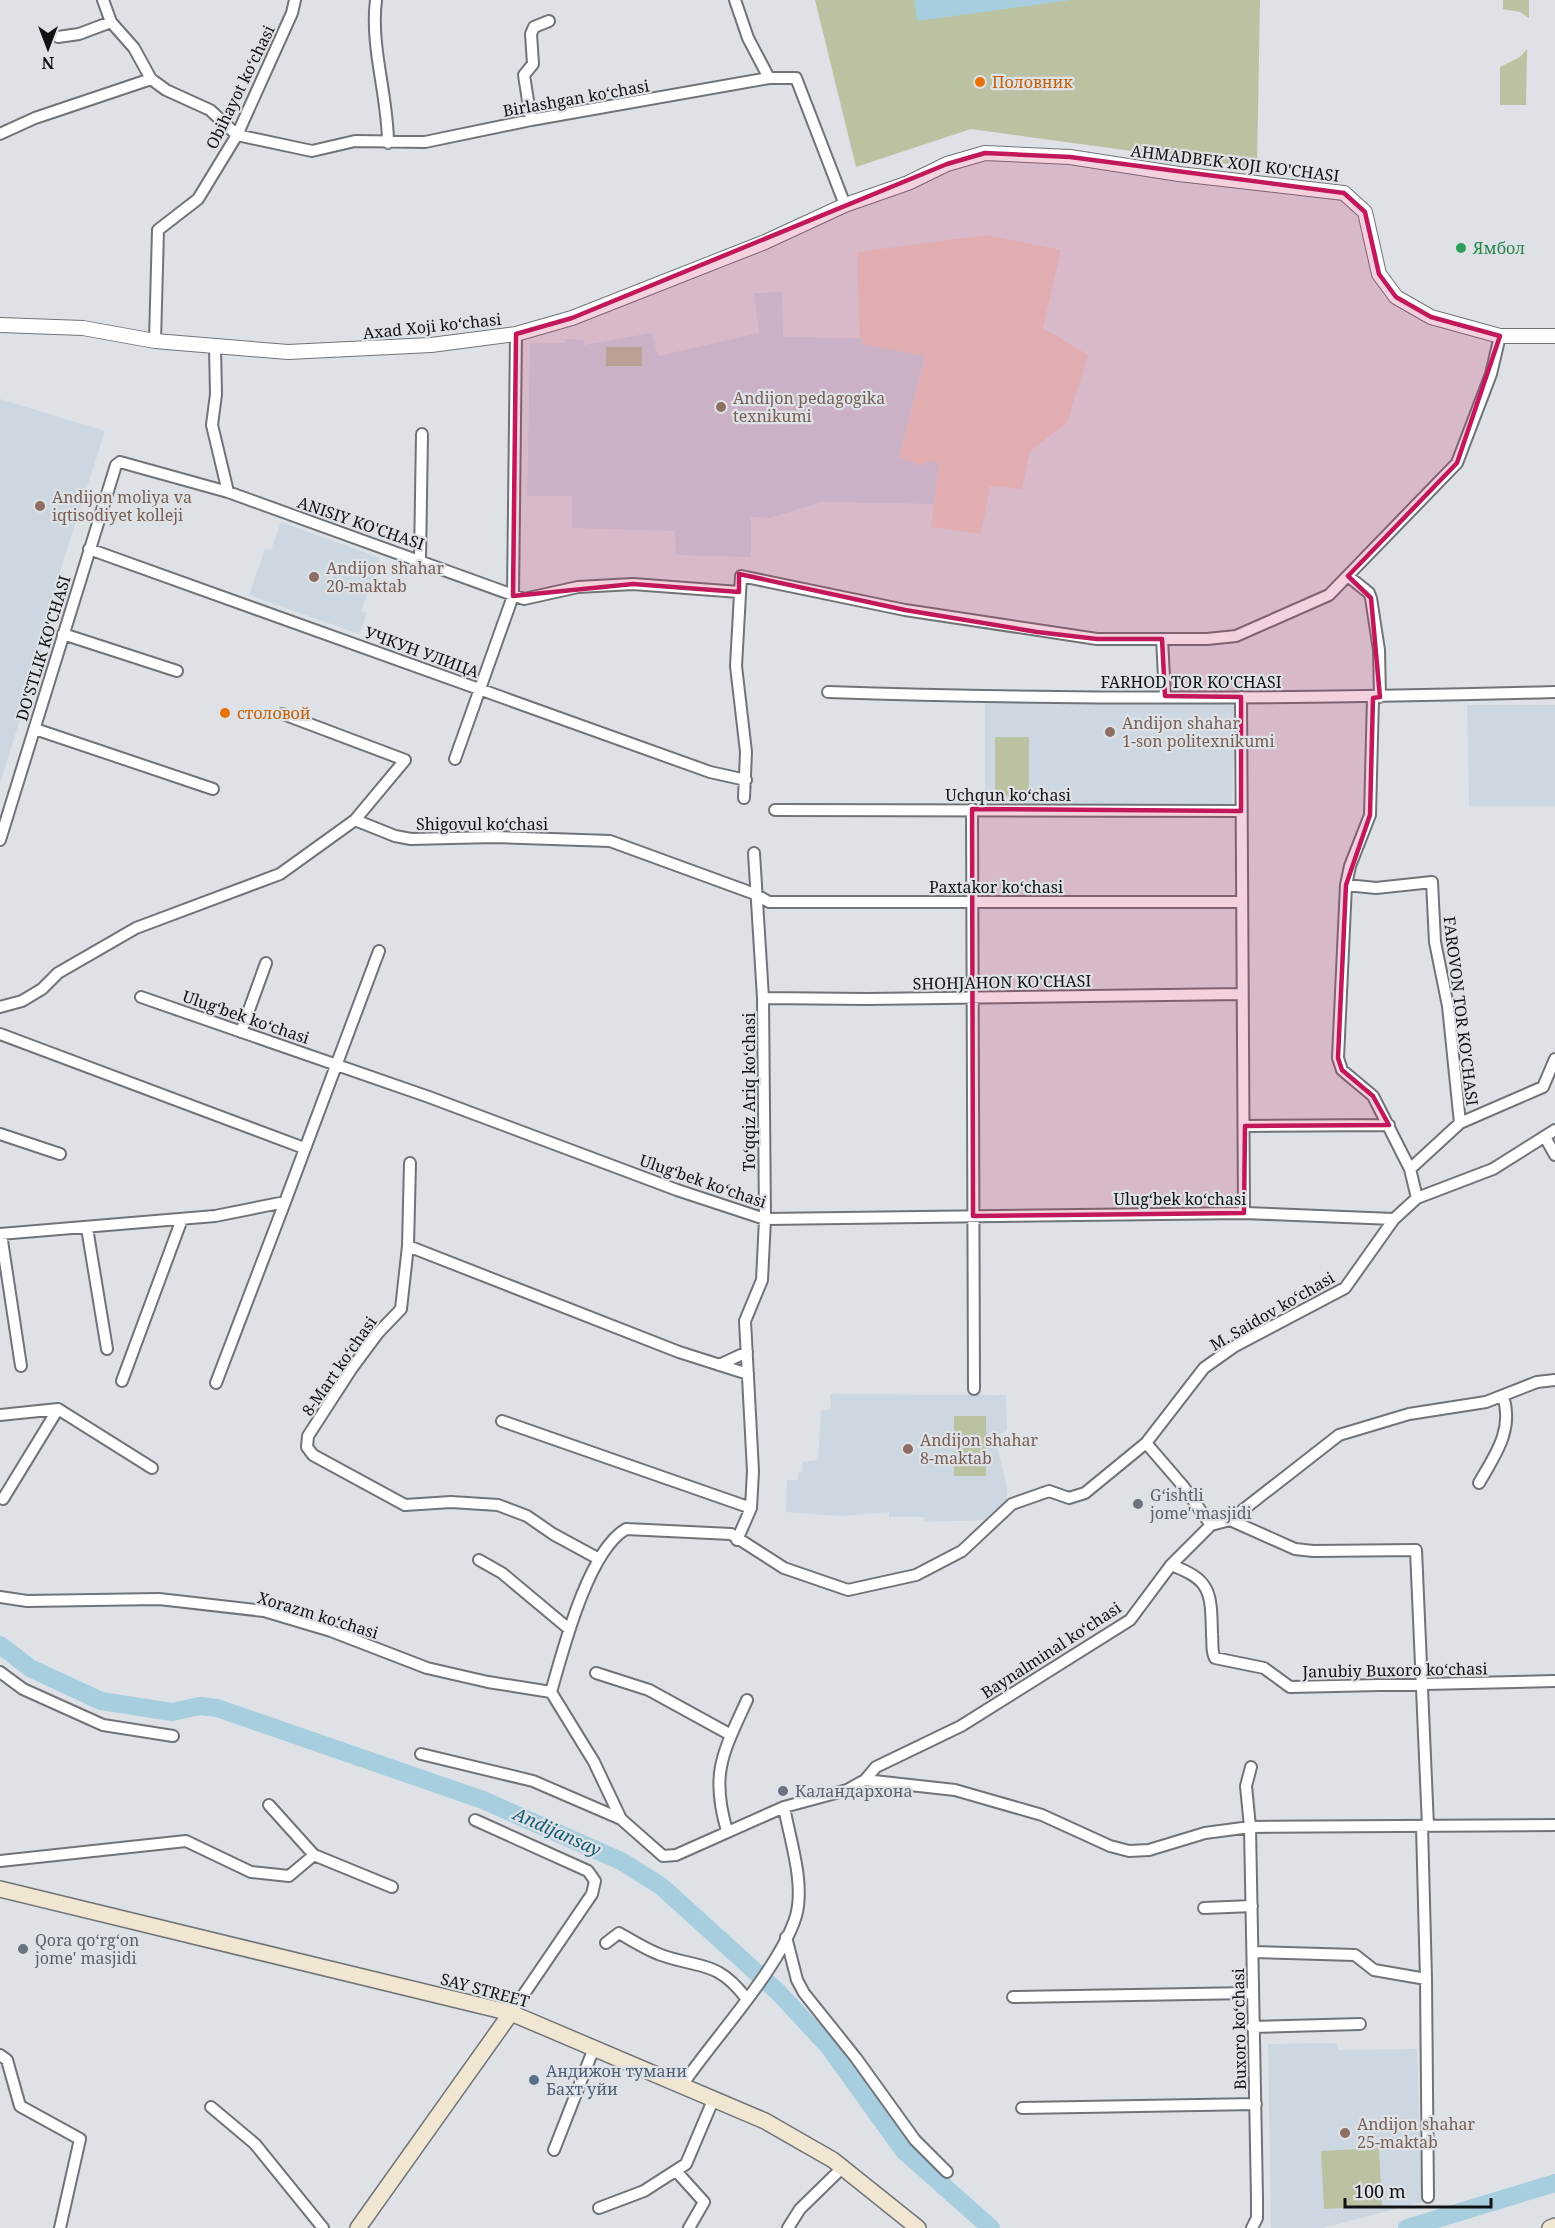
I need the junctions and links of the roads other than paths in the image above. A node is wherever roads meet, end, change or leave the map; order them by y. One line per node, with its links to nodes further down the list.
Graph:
1 (104, 0): 6 (street)
2 (295, 0): 12 (street, Obihayot koʻchasi)
3 (376, 0): 13 (street)
4 (735, 0): 8 (street)
5 (549, 21): 10 (street)
6 (111, 22): 7 (street); 9 (street)
7 (58, 37)
8 (769, 78): 10 (street, Birlashgan koʻchasi); 14 (street, Birlashgan koʻchasi)
9 (151, 79): 11 (street); 12 (street)
10 (531, 120): 13 (street, Birlashgan koʻchasi)
11 (0, 134)
12 (237, 135): 13 (street, Birlashgan koʻchasi); 19 (street, Obihayot koʻchasi)
13 (388, 143)
14 (844, 205): 16 (street, Axad Xoji koʻchasi); 17 (street, AHMADBEK XOJI KO'CHASI)
15 (0, 325): 19 (street, Axad Xoji koʻchasi)
16 (516, 334): 20 (street, Axad Xoji koʻchasi); 28 (street)
17 (1500, 336): 18 (street, AHMADBEK XOJI KO'CHASI); 26 (street)
18 (1555, 336)
19 (155, 341): 20 (street, Axad Xoji koʻchasi)
20 (215, 347): 23 (street)
21 (422, 434): 25 (street)
22 (116, 465): 23 (street, ANISIY KO'CHASI); 24 (street, DO'STLIK KO'CHASI)
23 (228, 492): 25 (street, ANISIY KO'CHASI)
24 (89, 549): 29 (street, DO'STLIK KO'CHASI); 32 (street, УЧКУН УЛИЦА)
25 (420, 560): 28 (street, ANISIY KO'CHASI)
26 (1348, 576): 30 (street); 37 (street)
27 (739, 592): 28 (street, ANISIY KO'CHASI); 30 (street); 41 (street)
28 (513, 597): 32 (street)
29 (63, 634): 31 (street); 39 (street, DO'STLIK KO'CHASI)
30 (1162, 639): 35 (street)
31 (177, 672)
32 (479, 688): 40 (street); 41 (street, УЧКУН УЛИЦА)
33 (828, 692): 35 (street, FARHOD TOR KO'CHASI)
34 (1555, 692): 37 (street, FARHOD TOR KO'CHASI)
35 (1165, 696): 36 (street, FARHOD TOR KO'CHASI)
36 (1241, 697): 37 (street, FARHOD TOR KO'CHASI); 46 (street)
37 (1376, 697): 50 (street)
38 (283, 714): 47 (street)
39 (34, 729): 42 (street); 48 (street, DO'STLIK KO'CHASI)
40 (455, 759)
41 (746, 780): 43 (street)
42 (213, 789)
43 (744, 798)
44 (972, 809): 45 (street, Uchqun koʻchasi); 46 (street, Uchqun koʻchasi); 52 (street)
45 (775, 810)
46 (1241, 811): 53 (street)
47 (355, 820): 51 (street, Shigovul koʻchasi); 60 (street)
48 (0, 840)
49 (754, 853): 51 (street, Toʻqqiz Ariq koʻchasi)
50 (1346, 885): 65 (street, FAROVON TOR KO'CHASI); 67 (street)
51 (755, 894): 52 (street, Paxtakor koʻchasi); 58 (street, Toʻqqiz Ariq koʻchasi)
52 (972, 902): 53 (street, Paxtakor koʻchasi); 59 (street)
53 (1240, 902): 56 (street)
54 (379, 951): 64 (street)
55 (266, 963): 61 (street)
56 (1240, 994): 59 (street, SHOHJAHON KO'CHASI); 66 (street)
57 (141, 997): 61 (street, Ulugʻbek koʻchasi)
58 (764, 998): 59 (street, SHOHJAHON KO'CHASI); 81 (street, Toʻqqiz Ariq koʻchasi)
59 (973, 998): 79 (street)
60 (0, 1007)
61 (241, 1032): 64 (street, Ulugʻbek koʻchasi)
62 (0, 1034): 71 (street)
63 (1555, 1059): 65 (street)
64 (337, 1064): 71 (street); 81 (street, Ulugʻbek koʻchasi)
65 (1460, 1123): 75 (street)
66 (1245, 1125): 67 (street); 78 (street)
67 (1389, 1125): 75 (street)
68 (1555, 1130): 70 (street)
69 (0, 1134): 72 (street)
70 (1545, 1137): 73 (street); 76 (street)
71 (304, 1149): 77 (street)
72 (60, 1154)
73 (1555, 1155)
74 (410, 1163): 85 (street, 8-Mart koʻchasi)
75 (1410, 1169): 76 (street)
76 (1417, 1198): 82 (street, M. Saidov koʻchasi)
77 (285, 1202): 80 (street); 93 (street)
78 (1244, 1213): 79 (street, Ulugʻbek koʻchasi); 82 (street, Ulugʻbek koʻchasi)
79 (973, 1216): 81 (street, Ulugʻbek koʻchasi); 94 (street)
80 (182, 1219): 83 (street); 92 (street)
81 (765, 1219): 87 (street, Toʻqqiz Ariq koʻchasi)
82 (1394, 1220): 99 (street, M. Saidov koʻchasi)
83 (87, 1228): 84 (street); 86 (street)
84 (1, 1234): 89 (street)
85 (408, 1246): 88 (street); 107 (street, 8-Mart koʻchasi)
86 (107, 1349)
87 (747, 1352): 88 (street); 90 (street, Toʻqqiz Ariq koʻchasi)
88 (719, 1365): 90 (street)
89 (21, 1366)
90 (748, 1374): 103 (street, Toʻqqiz Ariq koʻchasi)
91 (1555, 1380): 95 (street)
92 (122, 1381)
93 (216, 1383)
94 (974, 1389)
95 (1503, 1396): 101 (street); 104 (street)
96 (58, 1409): 97 (street); 100 (street); 102 (street)
97 (0, 1415)
98 (502, 1421): 103 (street)
99 (1146, 1443): 105 (street); 106 (street, M. Saidov koʻchasi)
100 (152, 1468)
101 (1479, 1483)
102 (3, 1499)
103 (751, 1508): 106 (street, Toʻqqiz Ariq koʻchasi)
104 (1230, 1520): 105 (street); 115 (street)
105 (1211, 1525): 109 (street, Baynalminal koʻchasi)
106 (737, 1540): 107 (street, M. Saidov koʻchasi)
107 (599, 1558): 111 (street, M. Saidov koʻchasi)
108 (479, 1560): 111 (street)
109 (1171, 1565): 115 (street, Janubiy Buxoro koʻchasi); 122 (street, Baynalminal koʻchasi)
110 (0, 1598): 116 (street, Xorazm koʻchasi)
111 (570, 1629): 116 (street, M. Saidov koʻchasi)
112 (0, 1672): 119 (street)
113 (596, 1673): 118 (street)
114 (1555, 1681): 115 (street, Janubiy Buxoro koʻchasi)
115 (1422, 1684): 128 (street)
116 (551, 1692): 125 (street)
117 (747, 1700): 118 (street)
118 (731, 1735): 130 (street)
119 (173, 1736)
120 (421, 1754): 125 (street)
121 (1251, 1767): 129 (street, Buxoro koʻchasi)
122 (865, 1780): 124 (street, Baynalminal koʻchasi); 129 (street)
123 (269, 1805): 131 (street)
124 (784, 1807): 130 (street, Baynalminal koʻchasi); 137 (street)
125 (621, 1819): 130 (street, Baynalminal koʻchasi)
126 (475, 1820): 144 (street)
127 (1555, 1825): 128 (street)
128 (1425, 1826): 129 (street); 140 (street)
129 (1250, 1827): 135 (street, Buxoro koʻchasi)
130 (727, 1831)
131 (314, 1855): 132 (street); 133 (street)
132 (0, 1861)
133 (392, 1887)
134 (0, 1889): 144 (main road, SAY STREET)
135 (1252, 1906): 136 (street); 139 (street, Buxoro koʻchasi)
136 (1204, 1908)
137 (786, 1937): 142 (street); 157 (street)
138 (606, 1943): 142 (street)
139 (1253, 1952): 140 (street); 141 (street, Buxoro koʻchasi)
140 (1426, 1979): 158 (street)
141 (1251, 1993): 143 (street); 146 (street, Buxoro koʻchasi)
142 (748, 1996): 149 (street)
143 (1013, 1997)
144 (511, 2013): 147 (main road, SAY STREET); 163 (main road)
145 (1360, 2024): 146 (street)
146 (1252, 2027): 151 (street, Buxoro koʻchasi)
147 (594, 2048): 149 (main road, SAY STREET); 154 (street)
148 (0, 2055): 161 (street)
149 (683, 2084): 150 (main road, SAY STREET)
150 (714, 2098): 155 (main road, SAY STREET); 156 (street)
151 (1256, 2104): 153 (street); 167 (street, Buxoro koʻchasi)
152 (211, 2107): 162 (street)
153 (1022, 2108)
154 (554, 2150)
155 (842, 2168): 165 (street); 166 (main road, SAY STREET)
156 (676, 2170): 159 (street); 164 (street)
157 (947, 2172)
158 (1428, 2197)
159 (599, 2208)
160 (1555, 2226): 168 (main road)
161 (60, 2228)
162 (323, 2228)
163 (358, 2228)
164 (689, 2228)
165 (788, 2228)
166 (917, 2228)
167 (1252, 2228)
168 (1550, 2228)

